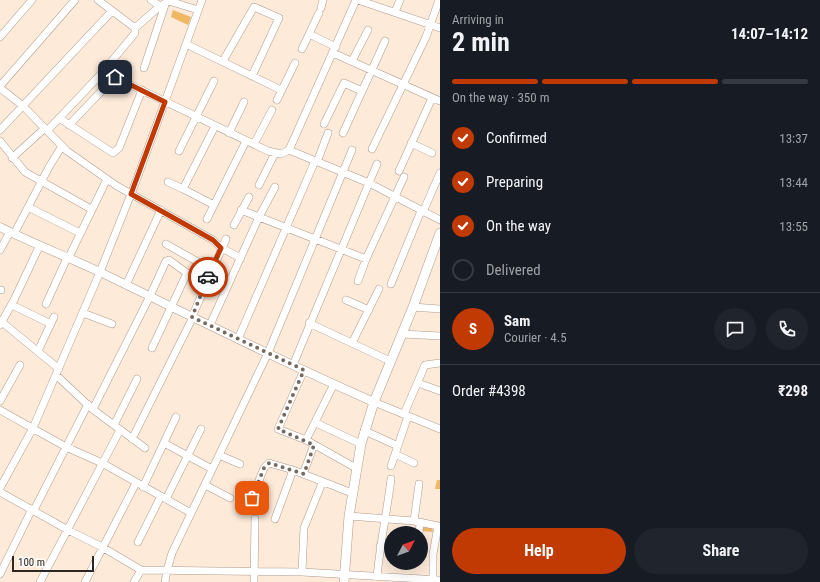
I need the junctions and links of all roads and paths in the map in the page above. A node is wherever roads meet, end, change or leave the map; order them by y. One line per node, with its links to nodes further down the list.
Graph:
1 (32, 0): 19 (street)
2 (75, 0): 34 (street)
3 (98, 0): 12 (street)
4 (151, 0): 10 (street)
5 (202, 0): 11 (street)
6 (323, 0): 18 (street)
7 (357, 0): 13 (street); 23 (street)
8 (400, 0): 13 (street)
9 (439, 0): 14 (street)
10 (163, 4): 11 (street); 15 (street); 27 (street)
11 (198, 10): 21 (street)
12 (112, 11): 15 (street); 43 (street)
13 (395, 12): 14 (street)
14 (430, 24): 16 (street); 33 (street)
15 (135, 28): 29 (street)
16 (440, 28)
17 (368, 30): 25 (street)
18 (309, 34): 22 (street); 23 (street)
19 (0, 37)
20 (386, 41): 28 (street)
21 (186, 44): 24 (street); 41 (street)
22 (302, 49)
23 (334, 50): 25 (street); 61 (street)
24 (223, 61): 30 (street); 30 (street)
25 (352, 62): 28 (street)
26 (295, 64): 36 (street)
27 (144, 68)
28 (372, 70): 33 (street); 37 (street)
29 (102, 73): 31 (street); 46 (street)
30 (252, 76): 36 (street)
31 (115, 77): 35 (street); 48 (street)
32 (214, 81): 45 (street)
33 (403, 86): 38 (street); 60 (street)
34 (0, 87): 43 (street)
35 (142, 90): 41 (street); 48 (street)
36 (281, 90): 39 (street)
37 (362, 91): 47 (street); 54 (street)
38 (432, 98): 40 (street); 57 (street)
39 (277, 100)
40 (440, 101)
41 (165, 102): 45 (street); 80 (street)
42 (244, 102): 52 (street)
43 (23, 106): 50 (street); 51 (street)
44 (272, 110): 58 (street)
45 (197, 117): 49 (street); 63 (street)
46 (59, 118): 48 (street); 51 (street)
47 (324, 124)
48 (69, 125)
49 (215, 126): 52 (street); 79 (street)
50 (0, 130)
51 (46, 130): 59 (street); 66 (street)
52 (230, 133): 56 (street)
53 (328, 133): 67 (street)
54 (343, 133)
55 (0, 141): 66 (street)
56 (246, 141): 58 (street); 83 (street)
57 (411, 142): 65 (street); 69 (street)
58 (254, 144): 64 (street)
59 (62, 146): 73 (street); 74 (street)
60 (372, 149)
61 (289, 150): 64 (street); 67 (street)
62 (352, 150): 70 (street)
63 (179, 151)
64 (275, 153): 77 (street)
65 (432, 153)
66 (12, 158): 74 (street)
67 (316, 161): 70 (street); 94 (street)
68 (377, 164): 76 (street)
69 (399, 170)
70 (343, 172): 76 (street); 98 (street)
71 (440, 173): 88 (street)
72 (404, 177): 82 (street)
73 (107, 179): 80 (street); 85 (street)
74 (41, 182): 84 (street); 85 (street)
75 (168, 182): 79 (street)
76 (369, 183): 82 (street); 103 (street)
77 (259, 185)
78 (275, 187): 89 (street)
79 (183, 189): 83 (street)
80 (131, 194): 86 (street); 109 (street)
81 (249, 197): 87 (street)
82 (395, 197): 88 (street); 107 (street)
83 (214, 205): 90 (street)
84 (28, 207): 95 (street); 96 (street)
85 (91, 209): 96 (street)
86 (161, 210): 102 (street); 114 (street)
87 (241, 210): 89 (street); 92 (street)
88 (422, 211): 91 (street); 113 (street)
89 (259, 217): 94 (street); 105 (street)
90 (207, 219)
91 (440, 220)
92 (234, 225)
93 (0, 227): 95 (street)
94 (287, 228): 98 (street); 132 (street)
95 (12, 233): 101 (street); 104 (street)
96 (80, 233): 106 (street)
97 (440, 233): 121 (main road)
98 (314, 238): 103 (street); 136 (street)
99 (226, 239): 102 (street)
100 (166, 244): 108 (street)
101 (39, 247): 106 (street); 119 (street)
102 (221, 248): 105 (street); 108 (street)
103 (340, 249): 107 (street); 127 (street)
104 (0, 250)
105 (241, 258): 129 (street)
106 (68, 259): 109 (street); 118 (street)
107 (366, 259): 112 (street)
108 (212, 270): 111 (street)
109 (100, 272): 114 (street); 124 (street)
110 (187, 274): 111 (street); 116 (street); 120 (street)
111 (207, 281): 125 (street)
112 (358, 281)
113 (391, 284)
114 (126, 285): 116 (street)
115 (379, 289): 123 (street)
116 (150, 296): 120 (street); 149 (street)
117 (346, 300): 123 (street)
118 (46, 304)
119 (12, 305): 126 (street); 135 (street)
120 (173, 307): 125 (street); 134 (street)
121 (413, 307): 122 (street); 130 (main road)
122 (440, 309)
123 (369, 310): 133 (street)
124 (83, 313): 128 (street); 142 (street)
125 (193, 317): 129 (street); 160 (street)
126 (1, 323): 135 (street)
127 (309, 323): 133 (street); 139 (street)
128 (112, 324)
129 (210, 325): 132 (street)
130 (402, 334): 131 (street); 137 (main road)
131 (440, 336)
132 (238, 339): 136 (street)
133 (352, 342): 137 (street)
134 (152, 348)
135 (38, 351): 142 (street)
136 (268, 353): 139 (street); 169 (street)
137 (390, 361): 148 (main road)
138 (440, 363): 144 (street)
139 (292, 364): 141 (street)
140 (20, 365): 147 (street)
141 (304, 370): 145 (street); 161 (street)
142 (58, 372): 149 (street); 155 (street)
143 (137, 379): 154 (street)
144 (418, 383): 146 (street); 151 (street)
145 (334, 384): 148 (street); 153 (street)
146 (440, 391)
147 (0, 401)
148 (374, 402): 151 (street); 159 (main road)
149 (90, 407): 154 (street); 166 (street)
150 (0, 410): 155 (street)
151 (406, 415): 157 (street); 165 (street)
152 (176, 417): 162 (street)
153 (316, 423): 161 (street); 163 (street)
154 (114, 425): 158 (street)
155 (33, 428): 166 (street); 185 (street)
156 (201, 429): 170 (street)
157 (440, 429)
158 (120, 430): 160 (street); 171 (street)
159 (365, 431): 163 (main road); 165 (street)
160 (132, 439): 167 (street)
161 (306, 440): 164 (street)
162 (164, 443): 170 (street); 184 (street)
163 (361, 444): 175 (main road)
164 (314, 445): 175 (street); 178 (street)
165 (398, 446): 168 (street)
166 (66, 447): 171 (street); 190 (street)
167 (145, 448)
168 (395, 454): 173 (street); 174 (street)
169 (219, 455): 172 (street); 176 (street)
170 (188, 456): 176 (street); 187 (street)
171 (102, 463): 181 (street); 199 (street)
172 (240, 464)
173 (414, 464)
174 (391, 466)
175 (356, 468): 186 (main road)
176 (212, 469): 183 (street)
177 (293, 470): 178 (street); 189 (street); 194 (street)
178 (304, 474): 180 (street)
179 (391, 479): 195 (street)
180 (322, 482): 186 (street); 208 (street)
181 (136, 483): 184 (street); 203 (street)
182 (419, 484): 196 (street)
183 (205, 485): 188 (street); 191 (street)
184 (143, 487): 187 (street)
185 (0, 491): 190 (street)
186 (352, 493): 192 (main road)
187 (164, 498): 191 (street); 200 (street)
188 (230, 498)
189 (252, 498)
190 (33, 510): 199 (street); 210 (street)
191 (191, 513): 207 (street)
192 (349, 516): 195 (street); 212 (main road)
193 (255, 519): 209 (street)
194 (275, 519)
195 (386, 519): 196 (street); 201 (street)
196 (417, 522): 197 (street); 198 (street)
197 (439, 525): 205 (street)
198 (418, 526)
199 (68, 530): 203 (street); 214 (street)
200 (138, 542)
201 (380, 546): 202 (street); 211 (street)
202 (384, 546)
203 (102, 547): 206 (street); 215 (street)
204 (440, 556): 205 (street)
205 (433, 568): 213 (street)
206 (141, 570): 207 (street); 216 (street)
207 (167, 570): 209 (street); 217 (street)
208 (302, 572): 209 (street); 212 (street)
209 (255, 573): 218 (street)
210 (0, 574)
211 (377, 577): 212 (street); 213 (street)
212 (344, 578)
213 (435, 580)
214 (40, 582)
215 (85, 582)
216 (134, 582)
217 (165, 582)
218 (254, 582)

